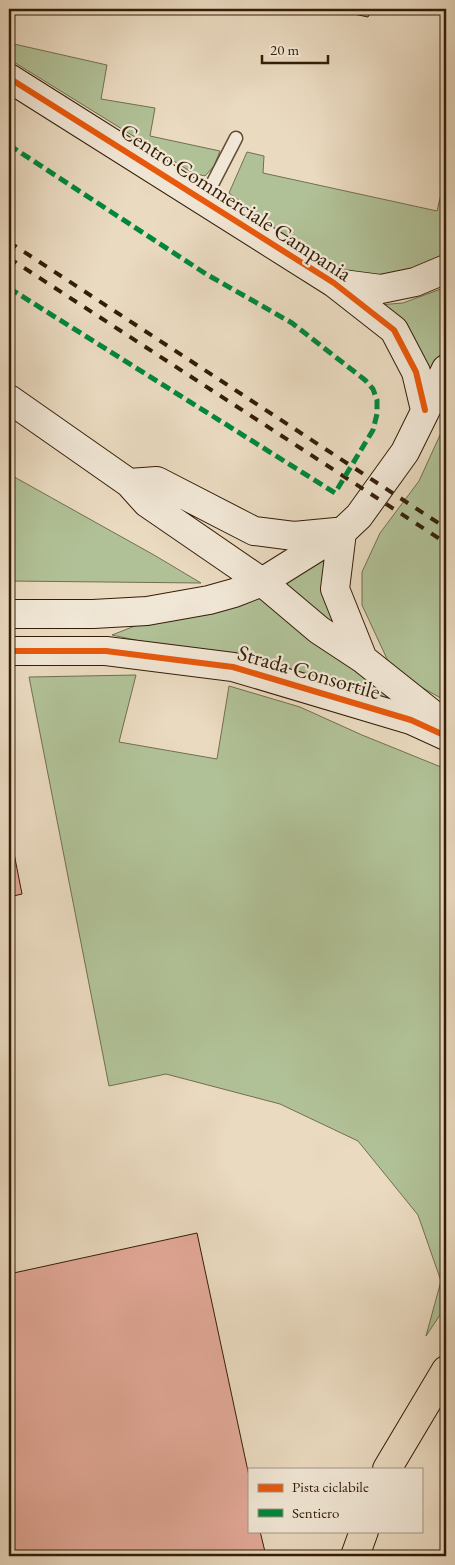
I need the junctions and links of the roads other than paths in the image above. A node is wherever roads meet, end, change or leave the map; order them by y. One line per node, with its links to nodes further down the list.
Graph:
1 (9, 78): 3 (street, Centro Commerciale Campania)
2 (236, 138): 3 (lane)
3 (204, 200): 5 (street, Centro Commerciale Campania)
4 (446, 269): 5 (street, Centro Commerciale Campania)
5 (334, 283): 8 (street, Centro Commerciale Campania)
6 (446, 369): 8 (street)
7 (9, 399): 9 (street)
8 (425, 410): 10 (street)
9 (129, 483): 10 (street); 11 (street)
10 (342, 532): 11 (street); 14 (street)
11 (262, 582): 12 (street); 14 (street)
12 (9, 614)
13 (9, 651): 16 (street, Strada Consortile)
14 (363, 659): 15 (street)
15 (446, 725)
16 (446, 736)
17 (446, 1370): 18 (highway)
18 (388, 1468)
19 (364, 1532): 20 (highway)
20 (355, 1556)

